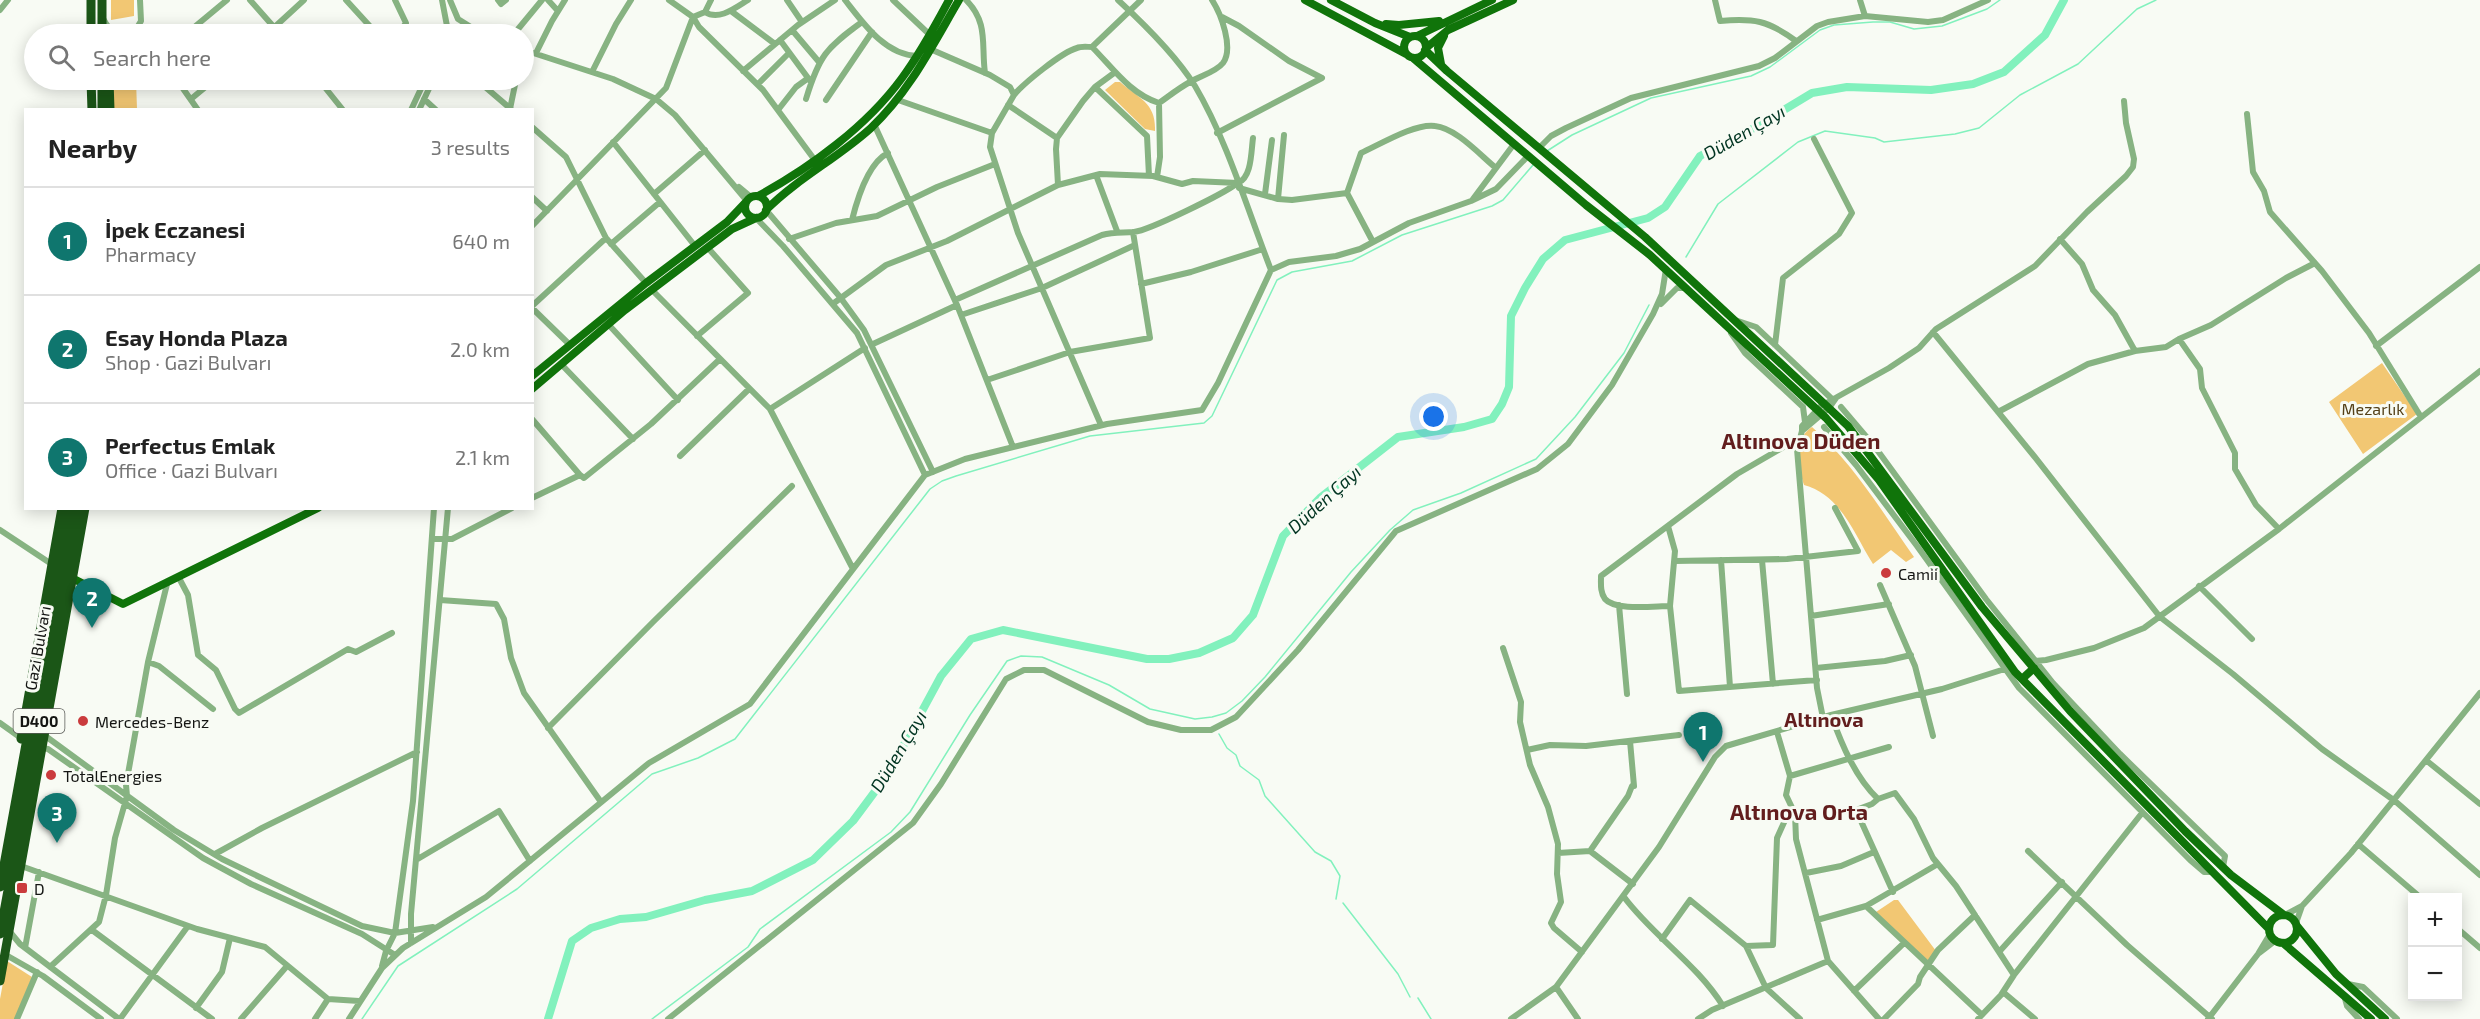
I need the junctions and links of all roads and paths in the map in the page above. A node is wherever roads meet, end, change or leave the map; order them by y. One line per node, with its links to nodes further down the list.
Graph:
1 (8, 0): 39 (street)
2 (91, 0): 53 (highway)
3 (102, 0): 46 (highway)
4 (140, 0): 56 (street)
5 (227, 0): 57 (street)
6 (250, 0): 58 (street)
7 (304, 0): 59 (street)
8 (346, 0): 60 (street)
9 (395, 0): 61 (street)
10 (442, 0): 62 (street)
11 (450, 0): 49 (street)
12 (498, 0): 13 (street)
13 (506, 0)
14 (542, 0): 65 (street)
15 (548, 0): 40 (street)
16 (565, 0): 40 (street)
17 (631, 0): 83 (street)
18 (669, 0): 47 (street)
19 (711, 0): 43 (street)
20 (748, 0): 41 (street)
21 (788, 0): 50 (street)
22 (835, 0): 50 (street)
23 (845, 0): 51 (street)
24 (893, 0): 69 (street)
25 (950, 0): 69 (main road)
26 (959, 0): 74 (main road)
27 (966, 0): 84 (street)
28 (1118, 0): 42 (street)
29 (1141, 0): 42 (street)
30 (1212, 0): 44 (street)
31 (1305, 0): 79 (main road)
32 (1331, 0): 52 (main road)
33 (1492, 0): 38 (main road)
34 (1513, 0): 67 (main road)
35 (1715, 0): 71 (street)
36 (1860, 0): 45 (street)
37 (1988, 0): 45 (street)
38 (1476, 3): 48 (main road)
39 (0, 10)
40 (558, 11): 77 (street)
41 (731, 11): 43 (street); 72 (street)
42 (1130, 11): 73 (street); 87 (street)
43 (705, 12): 47 (street)
44 (1222, 16): 87 (street); 125 (street)
45 (1865, 16): 71 (street)
46 (102, 17): 54 (highway); 55 (street)
47 (693, 17): 82 (street); 103 (street)
48 (1450, 19): 52 (main road); 70 (main road)
49 (458, 20): 63 (street); 64 (street)
50 (802, 22): 66 (street)
51 (862, 22): 68 (street); 80 (street)
52 (1375, 23): 70 (main road)
53 (91, 24)
54 (102, 24)
55 (108, 24)
56 (138, 24)
57 (198, 24)
58 (271, 24)
59 (278, 24)
60 (368, 24)
61 (406, 24)
62 (445, 24)
63 (450, 24)
64 (463, 24)
65 (522, 24)
66 (792, 30): 72 (street); 80 (street)
67 (1448, 30): 75 (main road); 81 (main road)
68 (872, 32): 78 (street); 105 (street)
69 (930, 34): 78 (main road)
70 (1413, 36): 75 (main road); 79 (main road)
71 (1796, 41): 133 (street)
72 (778, 42): 76 (street); 82 (street)
73 (1092, 47): 85 (street); 100 (street)
74 (930, 49): 84 (street); 106 (main road)
75 (1426, 49): 79 (main road); 81 (main road)
76 (789, 52): 86 (street); 88 (street)
77 (536, 53): 83 (street)
78 (917, 56): 137 (main road)
79 (1409, 56): 132 (main road)
80 (819, 62): 86 (street)
81 (1442, 66): 133 (main road)
82 (743, 71): 88 (street)
83 (592, 72): 103 (street)
84 (986, 73): 100 (street)
85 (1114, 73): 89 (street); 108 (street)
86 (809, 80): 104 (street); 120 (street)
87 (1191, 81): 108 (street); 125 (street)
88 (758, 84): 120 (street)
89 (1095, 87): 127 (street); 141 (street)
90 (92, 90): 110 (highway)
91 (102, 90): 111 (highway)
92 (109, 90): 112 (highway)
93 (184, 90): 101 (street)
94 (202, 90): 101 (street)
95 (328, 90): 114 (street)
96 (420, 90): 115 (street)
97 (428, 90): 102 (street)
98 (488, 90): 118 (street)
99 (514, 90): 119 (street)
100 (1014, 95): 109 (street)
101 (191, 99): 113 (street)
102 (424, 99): 116 (street); 117 (street)
103 (656, 99): 131 (street); 134 (street)
104 (806, 99)
105 (826, 100)
106 (898, 100): 122 (main road); 124 (street)
107 (2124, 101): 163 (street)
108 (1159, 103): 142 (street)
109 (1008, 105): 124 (street); 127 (street)
110 (92, 108)
111 (102, 108)
112 (110, 108)
113 (197, 108)
114 (342, 108)
115 (412, 108)
116 (419, 108)
117 (434, 108)
118 (509, 108)
119 (510, 108)
120 (778, 110): 137 (street)
121 (2247, 114): 172 (street)
122 (874, 124): 135 (street); 155 (main road)
123 (534, 129): 143 (street)
124 (992, 133): 138 (street)
125 (1217, 134): 145 (street)
126 (1284, 135): 151 (street)
127 (1057, 138): 144 (street)
128 (1253, 138): 145 (street)
129 (1814, 139): 197 (street)
130 (1272, 140): 148 (street)
131 (613, 142): 143 (street); 147 (street)
132 (1514, 144): 136 (main road); 139 (street)
133 (1539, 148): 189 (main road)
134 (705, 150): 147 (street); 150 (street)
135 (888, 153): 152 (street); 159 (street)
136 (1528, 156): 153 (street); 175 (main road)
137 (814, 159): 150 (main road)
138 (996, 164): 152 (street); 156 (street)
139 (1496, 168): 146 (street); 153 (street)
140 (1096, 175): 141 (street); 144 (street); 161 (street)
141 (1149, 176): 142 (street)
142 (1157, 177): 145 (street)
143 (578, 180): 157 (street); 165 (street)
144 (1058, 185): 156 (street)
145 (1238, 185): 148 (street); 162 (street); 171 (street)
146 (1347, 193): 151 (street); 166 (street)
147 (654, 194): 154 (street)
148 (1265, 194): 151 (street)
149 (534, 199): 157 (street)
150 (750, 199): 155 (main road); 158 (main road); 168 (main road)
151 (1278, 199)
152 (910, 200): 159 (street); 169 (street)
153 (1471, 201): 166 (street)
154 (660, 202): 165 (street); 168 (street)
155 (766, 210): 158 (main road); 164 (street)
156 (1010, 210): 169 (street); 173 (street)
157 (547, 211): 160 (street)
158 (756, 218): 170 (main road); 184 (street)
159 (852, 220): 164 (street)
160 (534, 224)
161 (1118, 231): 162 (street); 173 (street)
162 (1133, 232): 167 (street)
163 (2060, 238): 192 (street); 200 (street)
164 (789, 239): 182 (street)
165 (609, 241): 177 (street); 185 (street)
166 (1373, 242): 176 (street)
167 (1135, 245): 178 (street); 179 (street)
168 (695, 246): 177 (main road)
169 (932, 247): 182 (street); 183 (street)
170 (708, 248): 181 (main road); 193 (street)
171 (1263, 249): 176 (street); 178 (street)
172 (2315, 263): 194 (street); 198 (street)
173 (1032, 266): 179 (street); 183 (street)
174 (2480, 267): 198 (street)
175 (1666, 269): 180 (main road); 187 (street)
176 (1271, 270): 218 (street)
177 (646, 283): 195 (main road)
178 (1141, 284): 201 (street)
179 (1042, 288): 188 (street); 201 (street)
180 (1687, 288): 187 (street); 191 (main road)
181 (652, 290): 190 (main road); 193 (street)
182 (840, 297): 184 (street); 196 (street)
183 (956, 302): 188 (street); 196 (street)
184 (834, 303): 199 (street)
185 (534, 305)
186 (534, 309): 195 (street)
187 (1653, 314): 384 (street)
188 (961, 315): 206 (street)
189 (1735, 320): 197 (street); 210 (main road)
190 (608, 324): 203 (main road); 209 (street)
191 (1726, 325): 213 (main road); 217 (street)
192 (1933, 332): 210 (street); 214 (street)
193 (697, 336): 202 (street)
194 (2179, 339): 200 (street); 244 (street)
195 (569, 344): 205 (main road)
196 (873, 344): 229 (street)
197 (1775, 345): 210 (street)
198 (2376, 346): 215 (street)
199 (865, 348): 212 (street); 231 (street)
200 (2135, 351): 214 (street)
201 (1070, 352): 206 (street); 218 (street)
202 (720, 359): 208 (street); 209 (street)
203 (561, 364): 207 (main road); 222 (street)
204 (2480, 371): 215 (street)
205 (534, 374)
206 (987, 380): 224 (street)
207 (534, 386)
208 (749, 389): 212 (street); 227 (street)
209 (678, 400): 222 (street)
210 (1830, 402): 213 (street); 223 (main road)
211 (1840, 407): 225 (street)
212 (770, 409): 253 (street)
213 (1819, 412): 217 (street); 220 (street); 226 (main road)
214 (1998, 412): 264 (street)
215 (2421, 417): 244 (street)
216 (534, 421): 230 (street)
217 (1804, 422): 220 (street)
218 (1101, 425): 224 (street)
219 (1824, 427): 228 (street)
220 (1802, 431): 221 (street)
221 (1800, 438): 243 (street); 248 (street)
222 (633, 439): 230 (street)
223 (1861, 443): 225 (street); 268 (main road)
224 (1013, 447): 229 (street)
225 (1875, 447): 271 (street)
226 (1856, 452): 228 (street); 272 (main road)
227 (680, 456)
228 (1856, 465): 272 (street)
229 (933, 472): 231 (street)
230 (580, 475): 233 (street)
231 (925, 475): 253 (street)
232 (792, 486): 285 (street)
233 (534, 497)
234 (1835, 507): 248 (street)
235 (62, 510): 252 (highway)
236 (69, 510): 252 (highway, Gazi Bulvarı / D400)
237 (78, 510): 340 (highway, Gazi Bulvarı / D400)
238 (85, 510): 254 (highway)
239 (314, 510): 255 (main road)
240 (434, 510): 246 (street)
241 (448, 510): 247 (street)
242 (508, 510): 247 (street)
243 (1668, 526): 251 (street); 261 (street)
244 (2279, 529): 258 (street)
245 (0, 530): 252 (street)
246 (432, 539): 247 (street); 295 (street)
247 (445, 539): 259 (street)
248 (1806, 558): 250 (street); 263 (street)
249 (1721, 560): 250 (street); 251 (street); 277 (street)
250 (1762, 560): 276 (street)
251 (1675, 561): 262 (street)
252 (55, 566): 290 (highway); 324 (highway, Gazi Bulvarı / D400)
253 (853, 569): 302 (street)
254 (72, 578): 256 (main road); 287 (highway)
255 (179, 578): 256 (main road); 265 (street)
256 (167, 584): 270 (street)
257 (1880, 585): 260 (street)
258 (2199, 586): 264 (street); 266 (street)
259 (440, 600): 285 (street); 314 (street)
260 (1889, 604): 263 (street); 269 (street)
261 (1619, 606): 262 (street); 278 (street)
262 (1670, 606): 277 (street)
263 (1811, 616): 273 (street)
264 (2160, 617): 271 (street); 301 (street)
265 (392, 633)
266 (2252, 639)
267 (1503, 648): 294 (street)
268 (2021, 652): 271 (main road); 272 (main road)
269 (1911, 655): 273 (street); 279 (street)
270 (148, 662): 281 (street); 299 (street)
271 (2033, 663): 275 (main road); 333 (main road)
272 (2008, 666): 275 (main road); 279 (street); 305 (street)
273 (1815, 668): 274 (street)
274 (1816, 680): 276 (street); 283 (street)
275 (2022, 680): 319 (main road)
276 (1773, 684): 277 (street)
277 (1730, 687)
278 (1627, 694)
279 (1922, 694): 282 (street); 289 (street)
280 (2479, 696): 297 (street)
281 (213, 709)
282 (1831, 716): 283 (street); 296 (street)
283 (1823, 718): 286 (street)
284 (0, 723): 290 (street)
285 (548, 728): 302 (street)
286 (1777, 732): 298 (street); 323 (street)
287 (44, 735): 293 (highway); 299 (street)
288 (1679, 735): 291 (street)
289 (1933, 736)
290 (21, 738): 313 (highway)
291 (1630, 741): 294 (street); 308 (street)
292 (1889, 747): 296 (street)
293 (42, 748): 304 (street); 317 (highway)
294 (1527, 750): 310 (street)
295 (417, 752): 312 (street); 341 (street)
296 (1849, 758): 298 (street); 300 (street)
297 (2427, 761): 301 (street); 303 (street)
298 (1790, 776): 306 (street)
299 (127, 796): 304 (street); 312 (street)
300 (1878, 799): 311 (street); 316 (street)
301 (2395, 801): 307 (street); 321 (street)
302 (601, 802): 315 (street)
303 (2480, 804)
304 (125, 805): 327 (street); 351 (street)
305 (2142, 813): 319 (street); 328 (street)
306 (1796, 814): 320 (street); 348 (street)
307 (2358, 844): 326 (street); 331 (street)
308 (1590, 851): 310 (street); 323 (street)
309 (2028, 851): 322 (street)
310 (1558, 852): 352 (street)
311 (1874, 852): 320 (street); 325 (street)
312 (215, 854): 341 (street)
313 (0, 856)
314 (416, 860): 315 (street); 339 (street)
315 (530, 861): 335 (street)
316 (1938, 864): 325 (street); 332 (street)
317 (21, 866): 318 (street); 340 (highway)
318 (39, 872): 327 (street); 349 (street)
319 (2214, 872): 343 (main road)
320 (1806, 873): 334 (street)
321 (2480, 875)
322 (2062, 882): 328 (street); 353 (street)
323 (1633, 884): 329 (street)
324 (0, 887)
325 (1893, 892): 330 (street)
326 (2416, 893)
327 (106, 895): 337 (street); 338 (street)
328 (2077, 896): 363 (street); 376 (street)
329 (1624, 897): 345 (street); 352 (street)
330 (1866, 906): 334 (street); 347 (street)
331 (2302, 906): 333 (street); 336 (street)
332 (1975, 915): 353 (street); 358 (street)
333 (2285, 915): 336 (main road); 343 (main road)
334 (1818, 920): 356 (street)
335 (439, 924): 339 (street); 346 (street)
336 (2296, 925): 343 (main road); 365 (main road)
337 (188, 926): 344 (street); 362 (street)
338 (92, 930): 359 (street); 362 (street)
339 (412, 930): 341 (street); 346 (street)
340 (5, 933): 349 (street); 354 (highway)
341 (395, 933): 351 (street)
342 (2462, 933): 350 (street)
343 (2274, 936): 370 (main road); 376 (street)
344 (230, 938): 357 (street); 374 (street)
345 (1662, 939): 348 (street); 373 (street)
346 (411, 943): 355 (street)
347 (1904, 943): 358 (street); 368 (street)
348 (1746, 946): 367 (street)
349 (25, 948): 359 (street)
350 (2480, 948)
351 (386, 951): 355 (street); 360 (street)
352 (1582, 952): 366 (street)
353 (1999, 952): 363 (street)
354 (6, 955): 361 (street); 364 (highway)
355 (395, 955): 360 (street)
356 (1828, 961): 367 (street); 368 (street)
357 (287, 966): 371 (street); 381 (street)
358 (1928, 966): 375 (street); 390 (street)
359 (50, 967): 379 (street)
360 (382, 968): 372 (street)
361 (37, 972): 377 (street); 378 (street)
362 (152, 974): 374 (street); 379 (street)
363 (2014, 975): 369 (street)
364 (0, 981)
365 (2347, 984): 394 (main road); 395 (street)
366 (1556, 987): 385 (street); 386 (street)
367 (1766, 988): 373 (street); 388 (street)
368 (1854, 991): 389 (street)
369 (2003, 992): 375 (street); 391 (street)
370 (2344, 994): 392 (street); 393 (main road)
371 (328, 999): 372 (street); 382 (street)
372 (359, 1001): 383 (street)
373 (1723, 1006): 387 (street)
374 (196, 1008): 380 (street)
375 (1980, 1017)
376 (2210, 1018)
377 (17, 1019)
378 (100, 1019)
379 (119, 1019)
380 (212, 1019)
381 (241, 1019)
382 (315, 1019)
383 (349, 1019)
384 (668, 1019)
385 (1511, 1019)
386 (1578, 1019)
387 (1698, 1019)
388 (1800, 1019)
389 (1879, 1019)
390 (1884, 1019)
391 (2035, 1019)
392 (2359, 1019)
393 (2371, 1019)
394 (2385, 1019)
395 (2397, 1019)

